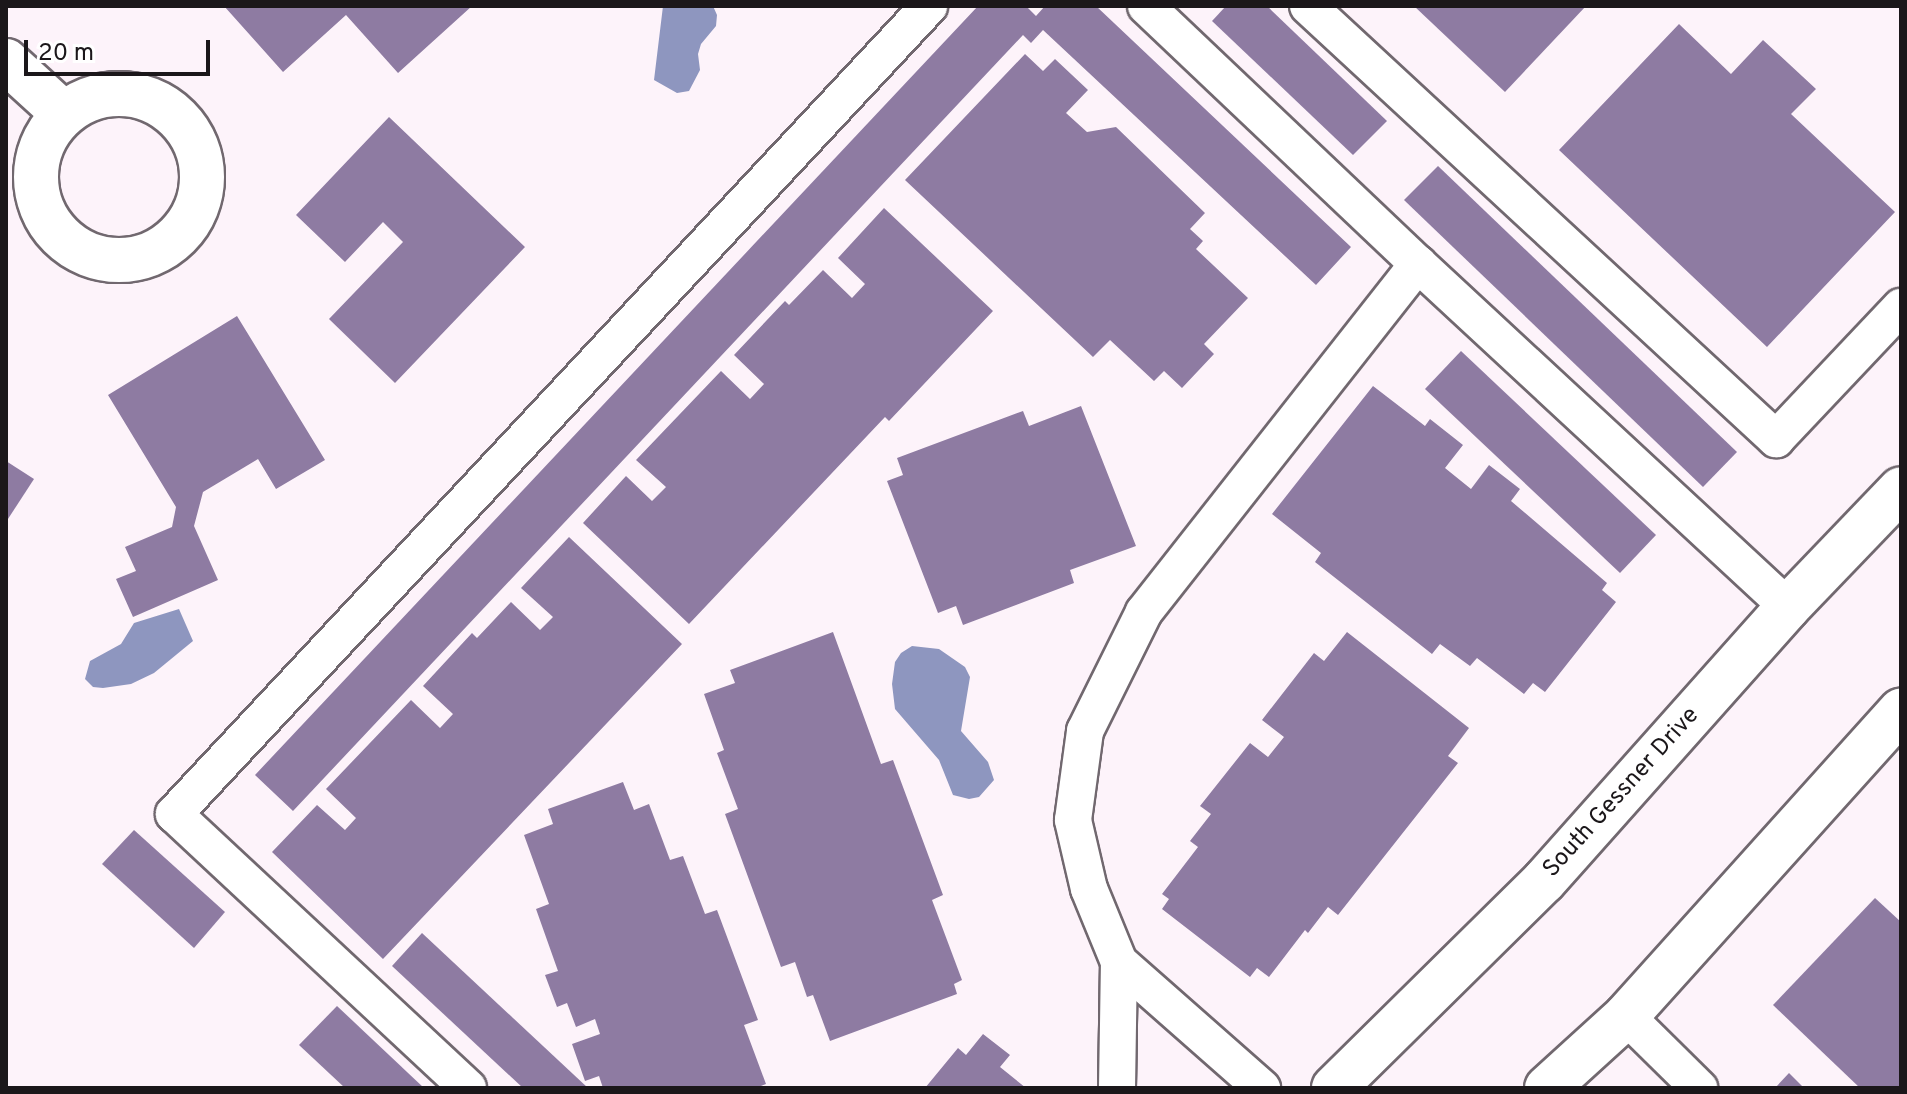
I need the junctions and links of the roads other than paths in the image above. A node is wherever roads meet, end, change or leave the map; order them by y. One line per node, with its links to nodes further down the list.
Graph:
1 (929, 6): 13 (lane)
2 (1146, 6): 6 (lane)
3 (1308, 6): 7 (lane)
4 (6, 61): 5 (main road)
5 (64, 114)
6 (1418, 264): 9 (lane); 11 (lane)
7 (1901, 307)
8 (1892, 516): 9 (main road, South Gessner Drive)
9 (1788, 607): 16 (main road, South Gessner Drive)
10 (1901, 711): 12 (main road)
11 (1119, 962): 14 (lane); 15 (lane)
12 (1626, 1016): 17 (main road); 18 (lane)
13 (468, 1088)
14 (1117, 1088)
15 (1262, 1088)
16 (1334, 1088)
17 (1547, 1088)
18 (1699, 1088)

